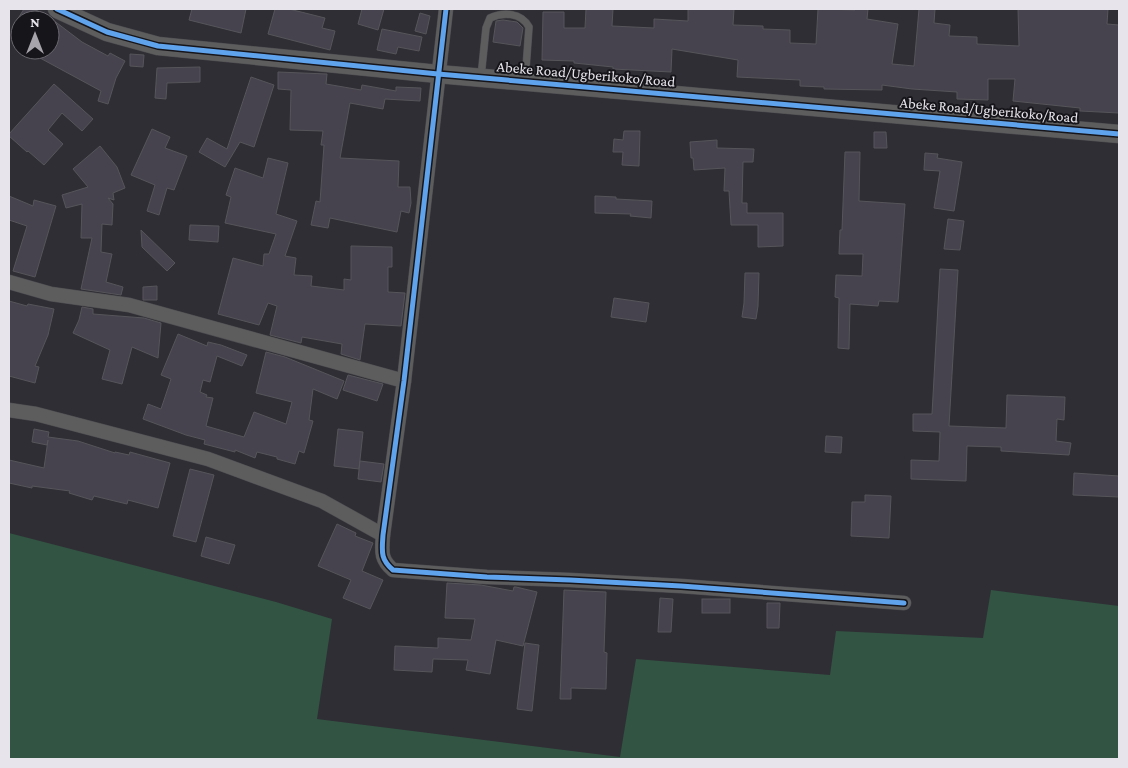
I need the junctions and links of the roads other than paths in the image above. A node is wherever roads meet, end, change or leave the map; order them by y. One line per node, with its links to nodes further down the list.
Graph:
1 (57, 9): 3 (street, Abeke Road/Ugberikoko/Road)
2 (446, 9): 3 (street)
3 (438, 74): 4 (street, Abeke Road/Ugberikoko/Road); 8 (street)
4 (480, 78): 5 (street, Abeke Road/Ugberikoko/Road); 5 (lane)
5 (525, 82): 6 (street, Abeke Road/Ugberikoko/Road)
6 (1119, 134)
7 (9, 282): 8 (street)
8 (404, 381): 10 (street)
9 (9, 410): 10 (street)
10 (383, 535): 11 (street)
11 (904, 603)

